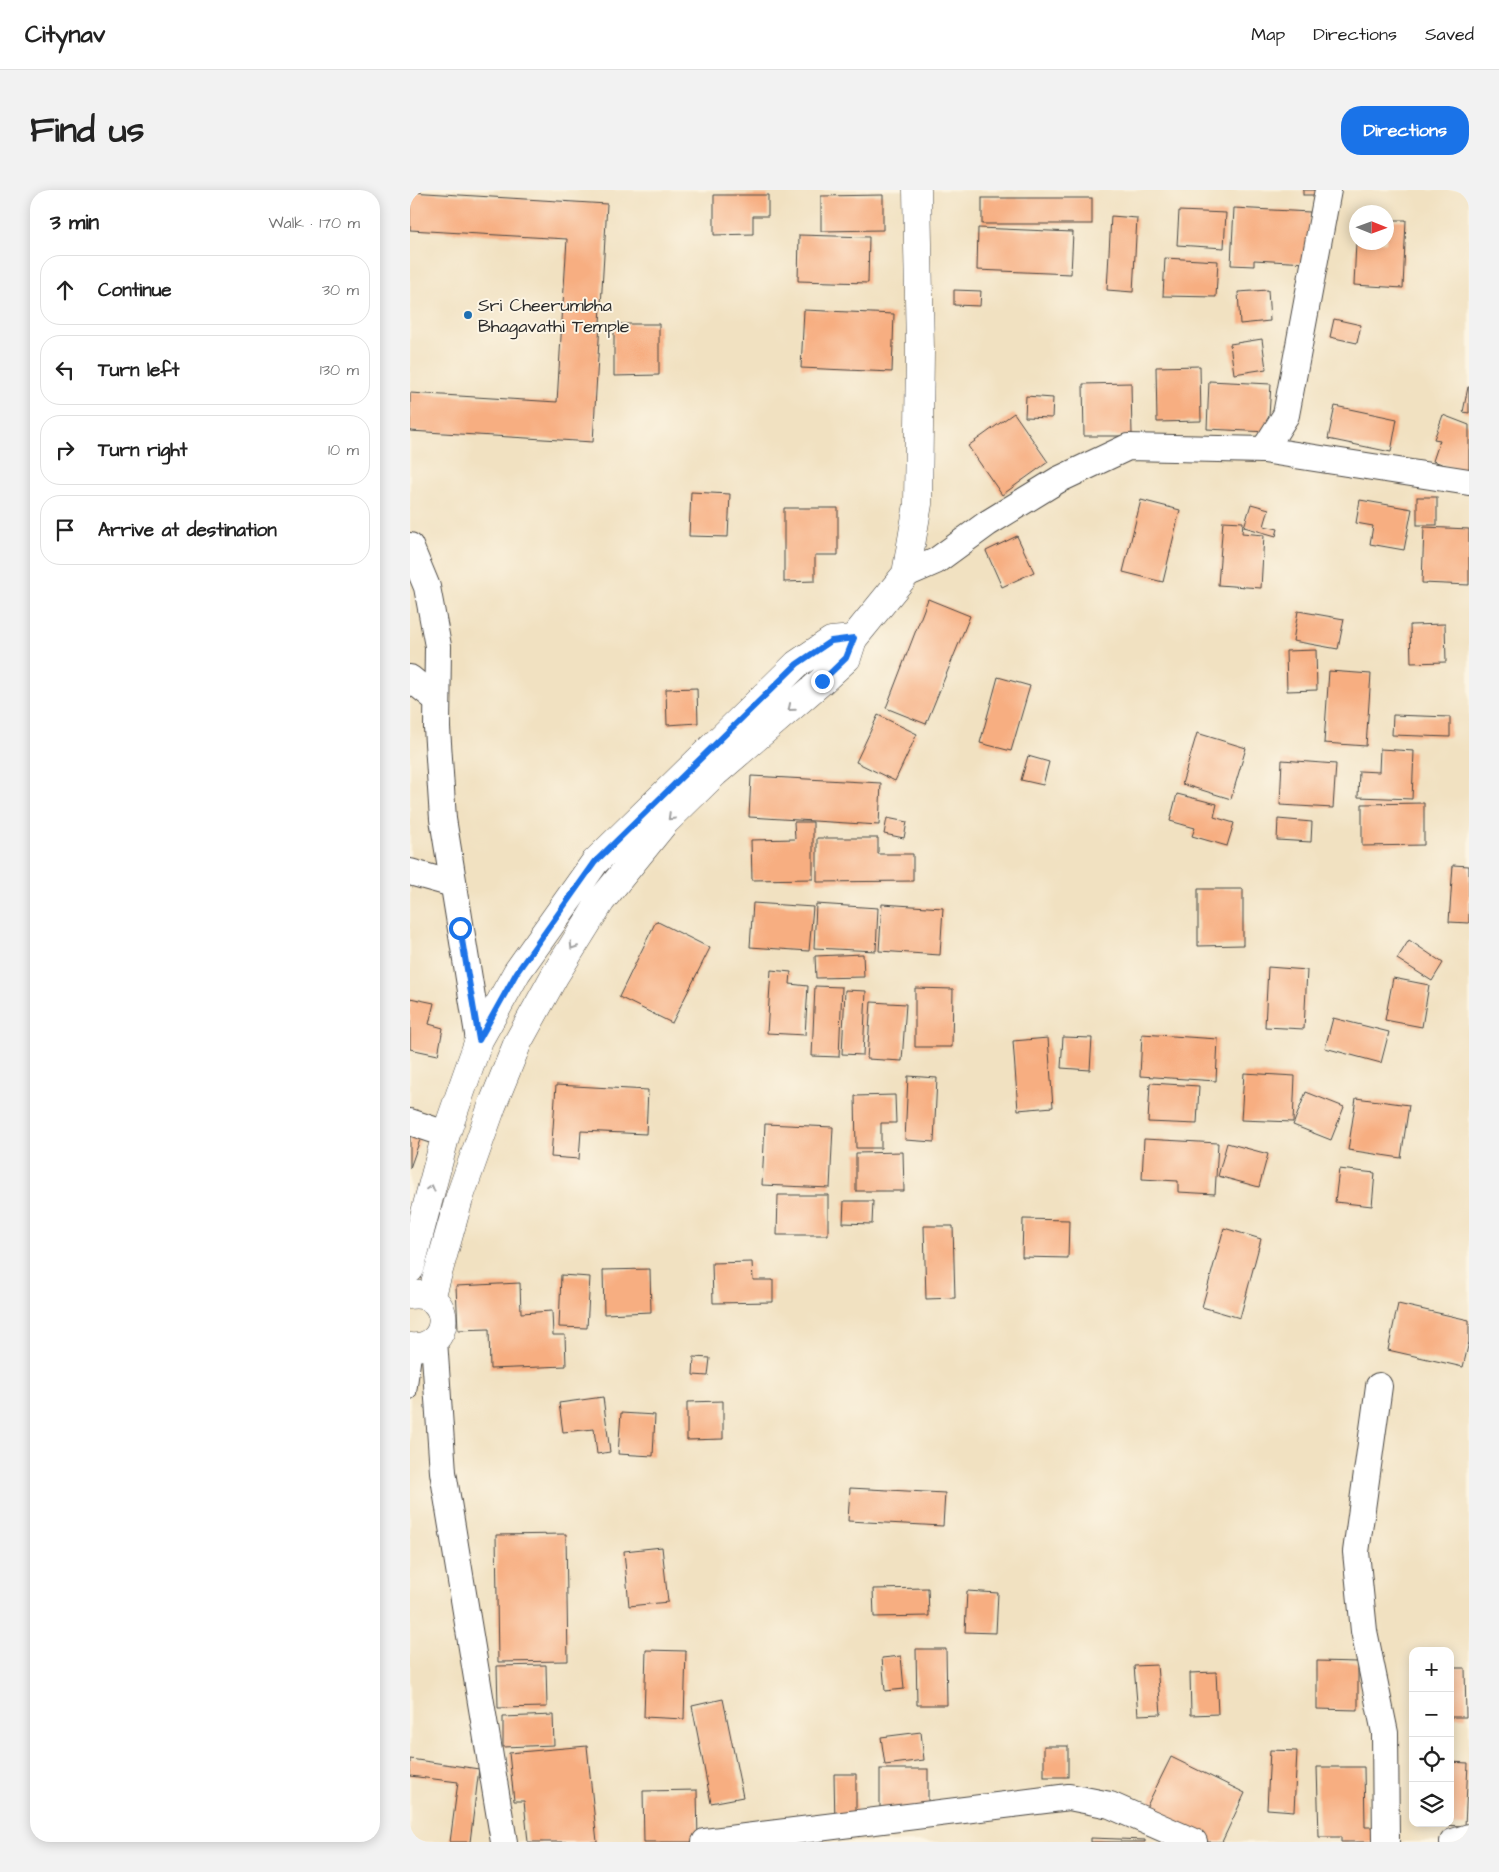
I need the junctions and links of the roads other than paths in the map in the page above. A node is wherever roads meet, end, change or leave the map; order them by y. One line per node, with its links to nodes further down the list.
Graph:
1 (917, 190): 6 (street)
2 (1328, 190): 3 (street)
3 (1264, 450): 4 (street); 6 (street)
4 (1469, 482)
5 (410, 546): 9 (street)
6 (906, 574): 7 (street)
7 (854, 638): 12 (street); 16 (street, one-way to 16)
8 (410, 678): 9 (street)
9 (437, 700): 11 (street)
10 (410, 872): 11 (street)
11 (453, 884): 12 (street)
12 (479, 1040): 14 (street)
13 (410, 1122): 14 (street)
14 (446, 1134): 15 (street, one-way to 14)
15 (410, 1269)
16 (420, 1296): 17 (street)
17 (420, 1345): 19 (lane); 21 (street)
18 (1379, 1386): 24 (street)
19 (410, 1393)
20 (1469, 1837): 25 (street)
21 (504, 1842)
22 (705, 1842): 23 (street)
23 (1194, 1842)
24 (1386, 1842)
25 (1453, 1842)

